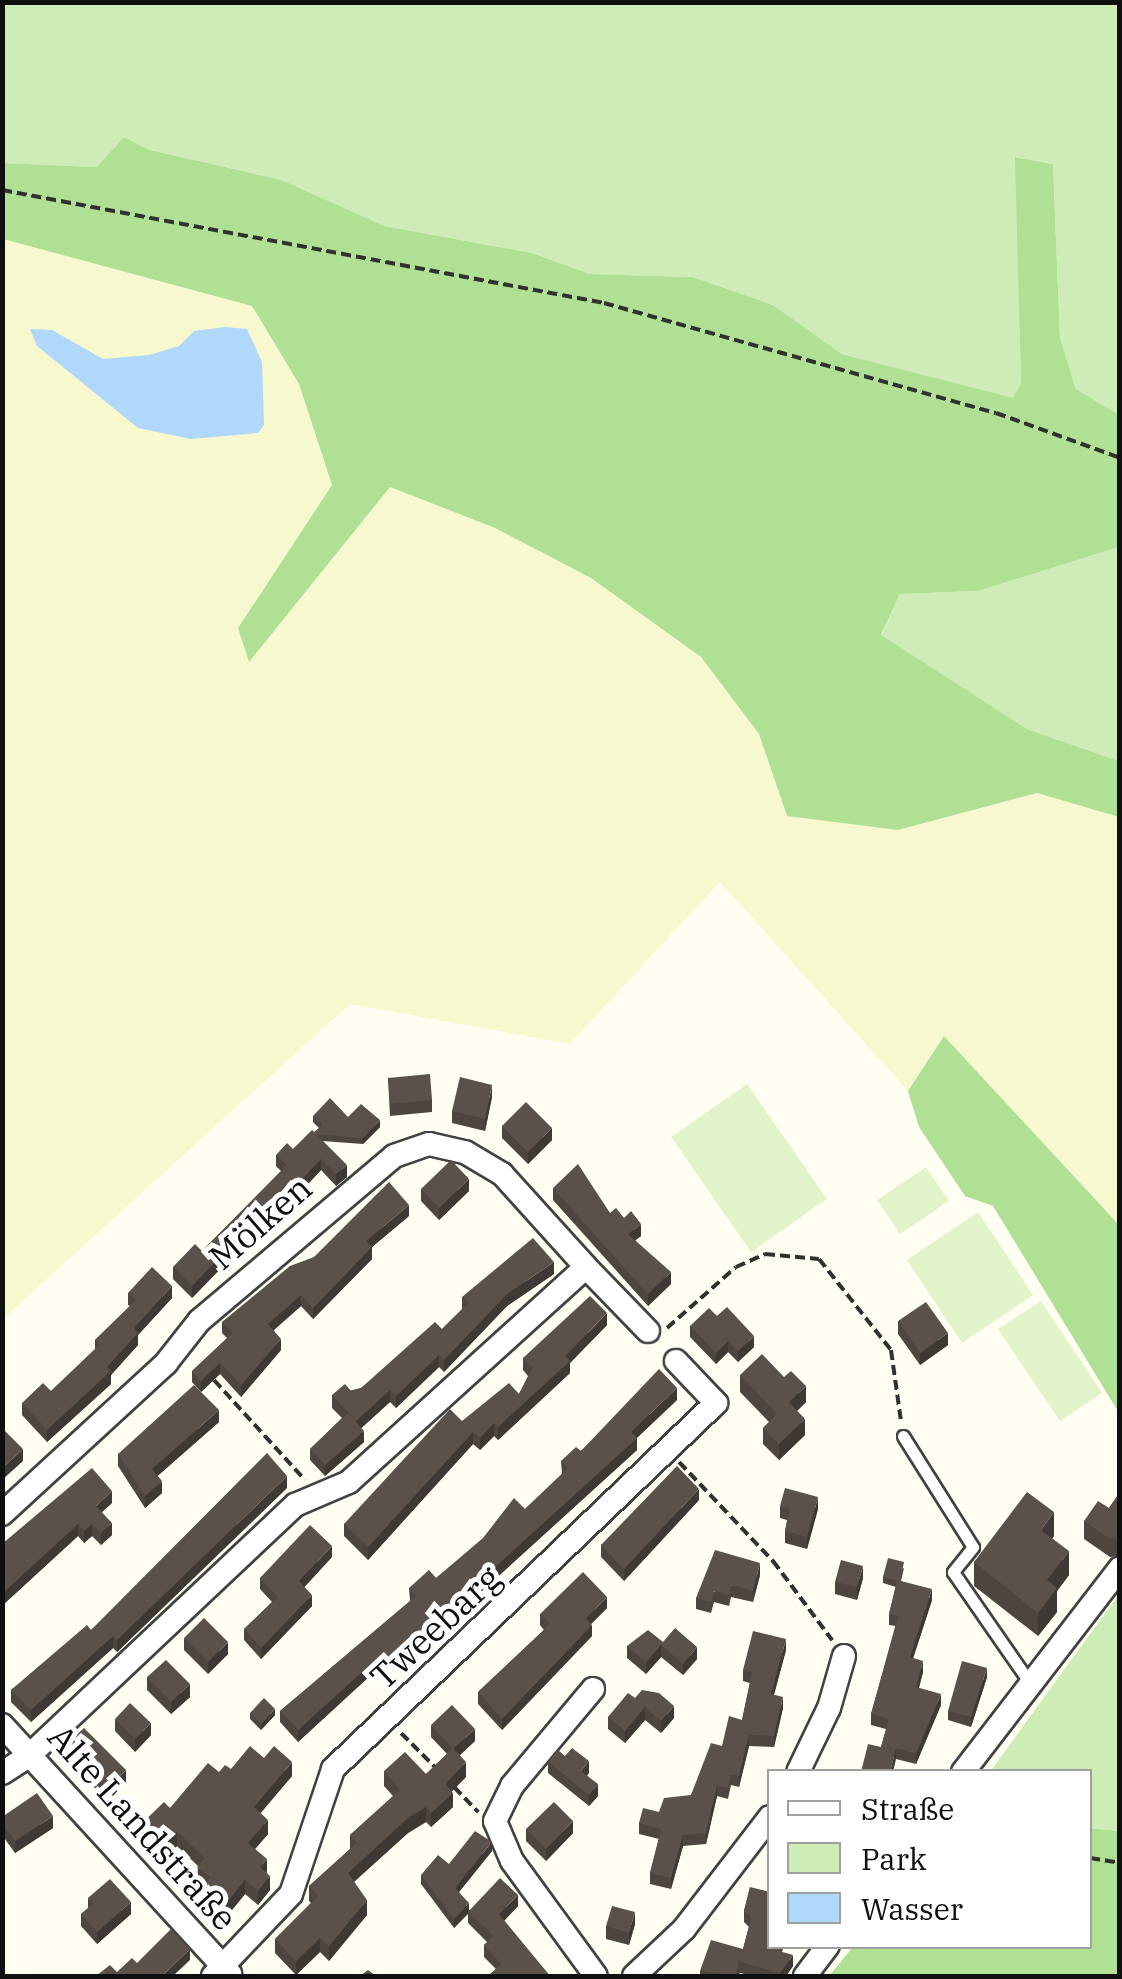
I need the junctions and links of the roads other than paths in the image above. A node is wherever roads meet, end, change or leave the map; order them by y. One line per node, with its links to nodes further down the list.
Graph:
1 (586, 1267): 2 (street, Mölken); 5 (street, Mölken); 11 (street)
2 (652, 1334)
3 (676, 1360): 17 (street, Tweebarg)
4 (903, 1436): 8 (lane)
5 (2, 1514)
6 (1120, 1568): 8 (street)
7 (844, 1656): 12 (street)
8 (1030, 1683): 13 (street)
9 (593, 1689): 18 (street)
10 (2, 1725): 11 (street, Alte Landstraße)
11 (30, 1755): 14 (street); 17 (street, Alte Landstraße)
12 (799, 1769)
13 (964, 1769)
14 (2, 1773)
15 (767, 1821): 19 (street)
16 (826, 1949): 20 (street)
17 (223, 1973)
18 (596, 1976)
19 (634, 1976)
20 (805, 1976)

